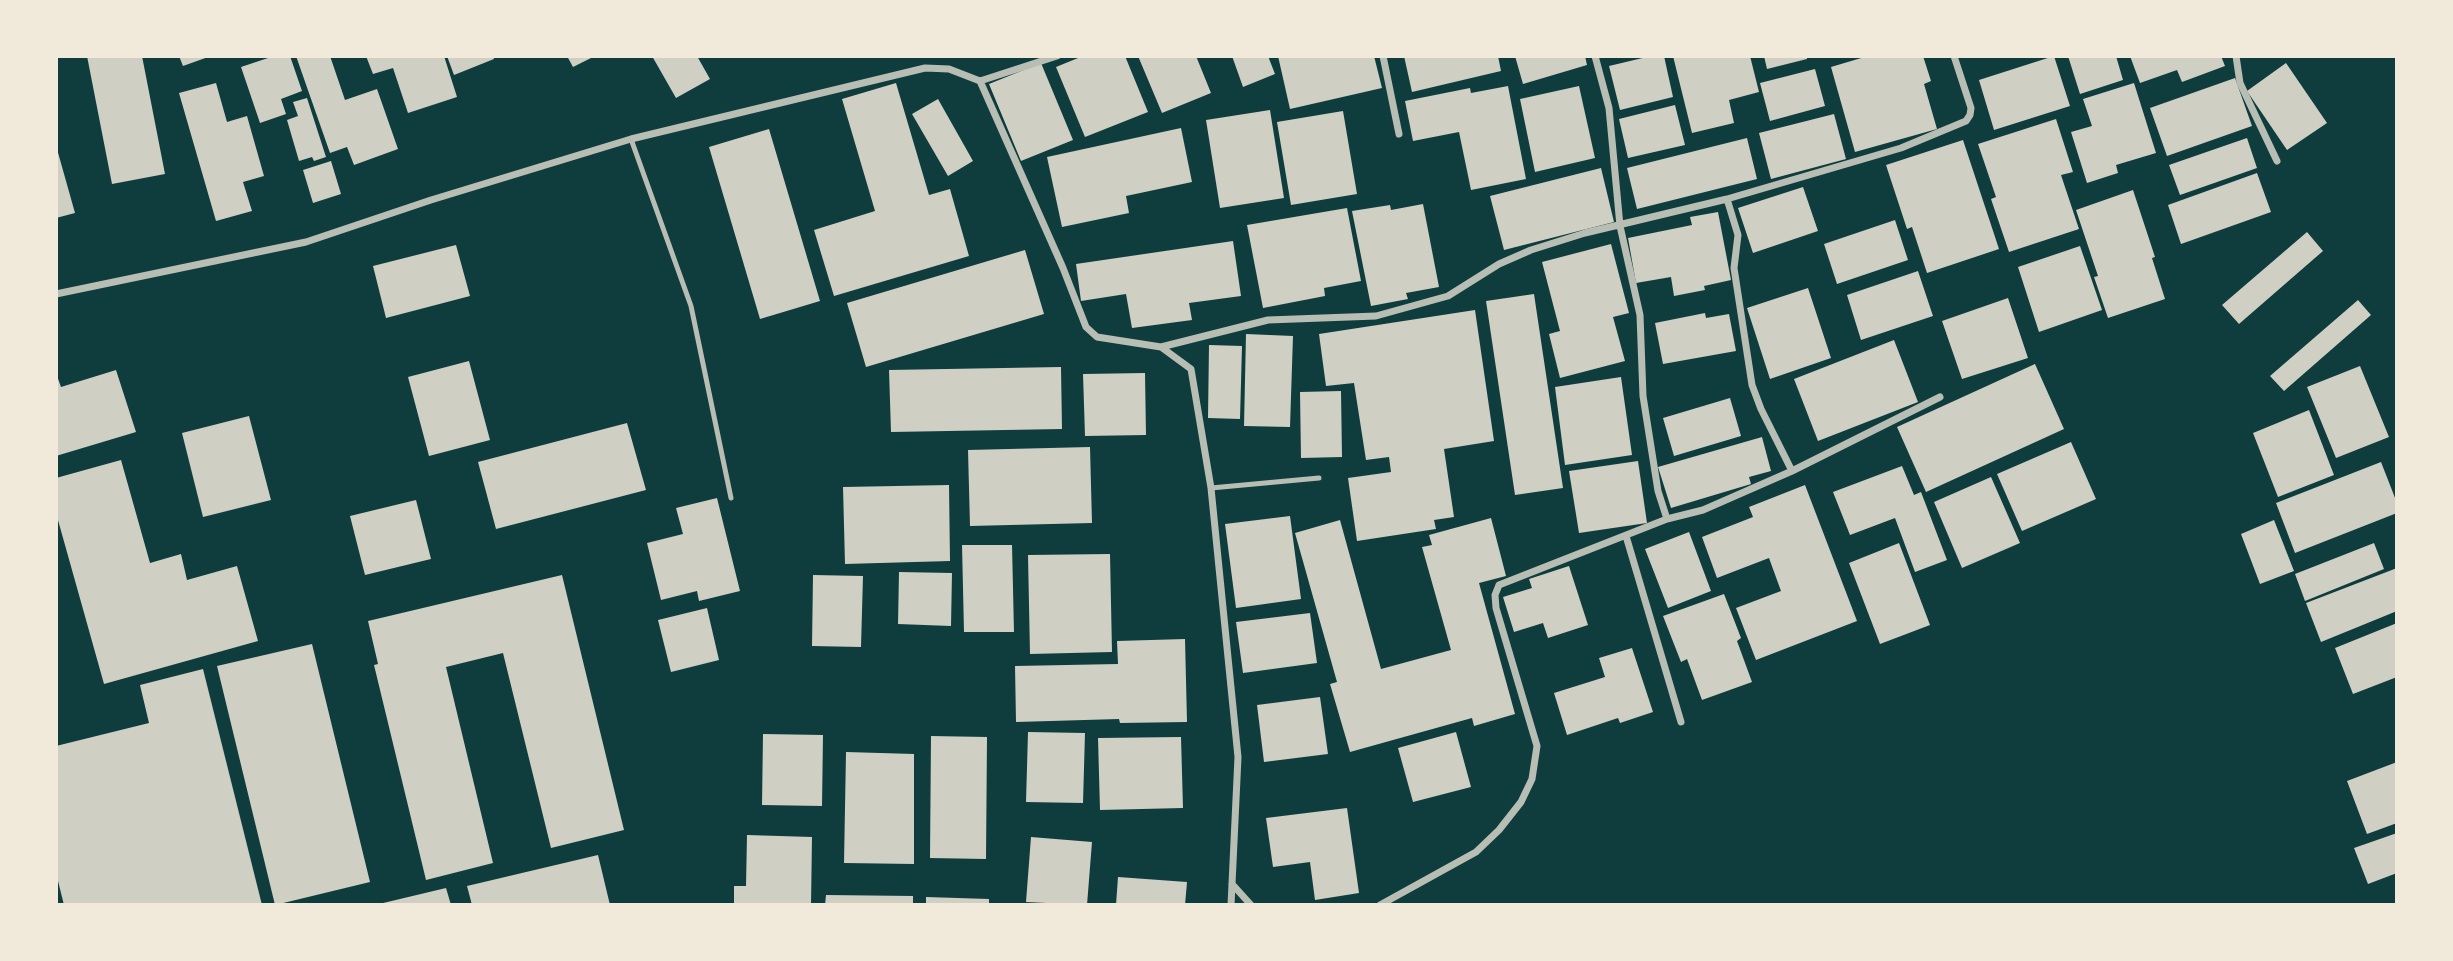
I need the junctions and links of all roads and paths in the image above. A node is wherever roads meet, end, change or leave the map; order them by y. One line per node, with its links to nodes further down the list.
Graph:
1 (1057, 56): 6 (street)
2 (1383, 56): 7 (street)
3 (1595, 56): 11 (street)
4 (1954, 56): 10 (street)
5 (2236, 56): 9 (street)
6 (980, 81): 8 (street); 13 (street)
7 (1399, 134)
8 (631, 139): 12 (street); 18 (lane)
9 (2277, 161)
10 (1727, 199): 11 (street); 15 (street)
11 (1620, 226): 13 (street); 19 (street)
12 (56, 294)
13 (1161, 347): 17 (street)
14 (1940, 397): 15 (street)
15 (1791, 471): 19 (street)
16 (1319, 478): 17 (lane)
17 (1211, 488): 22 (street)
18 (731, 498)
19 (1667, 519): 20 (street)
20 (1626, 536): 21 (street); 25 (street)
21 (1681, 722)
22 (1231, 884): 23 (street); 24 (street)
23 (1231, 905)
24 (1251, 905)
25 (1380, 905)

